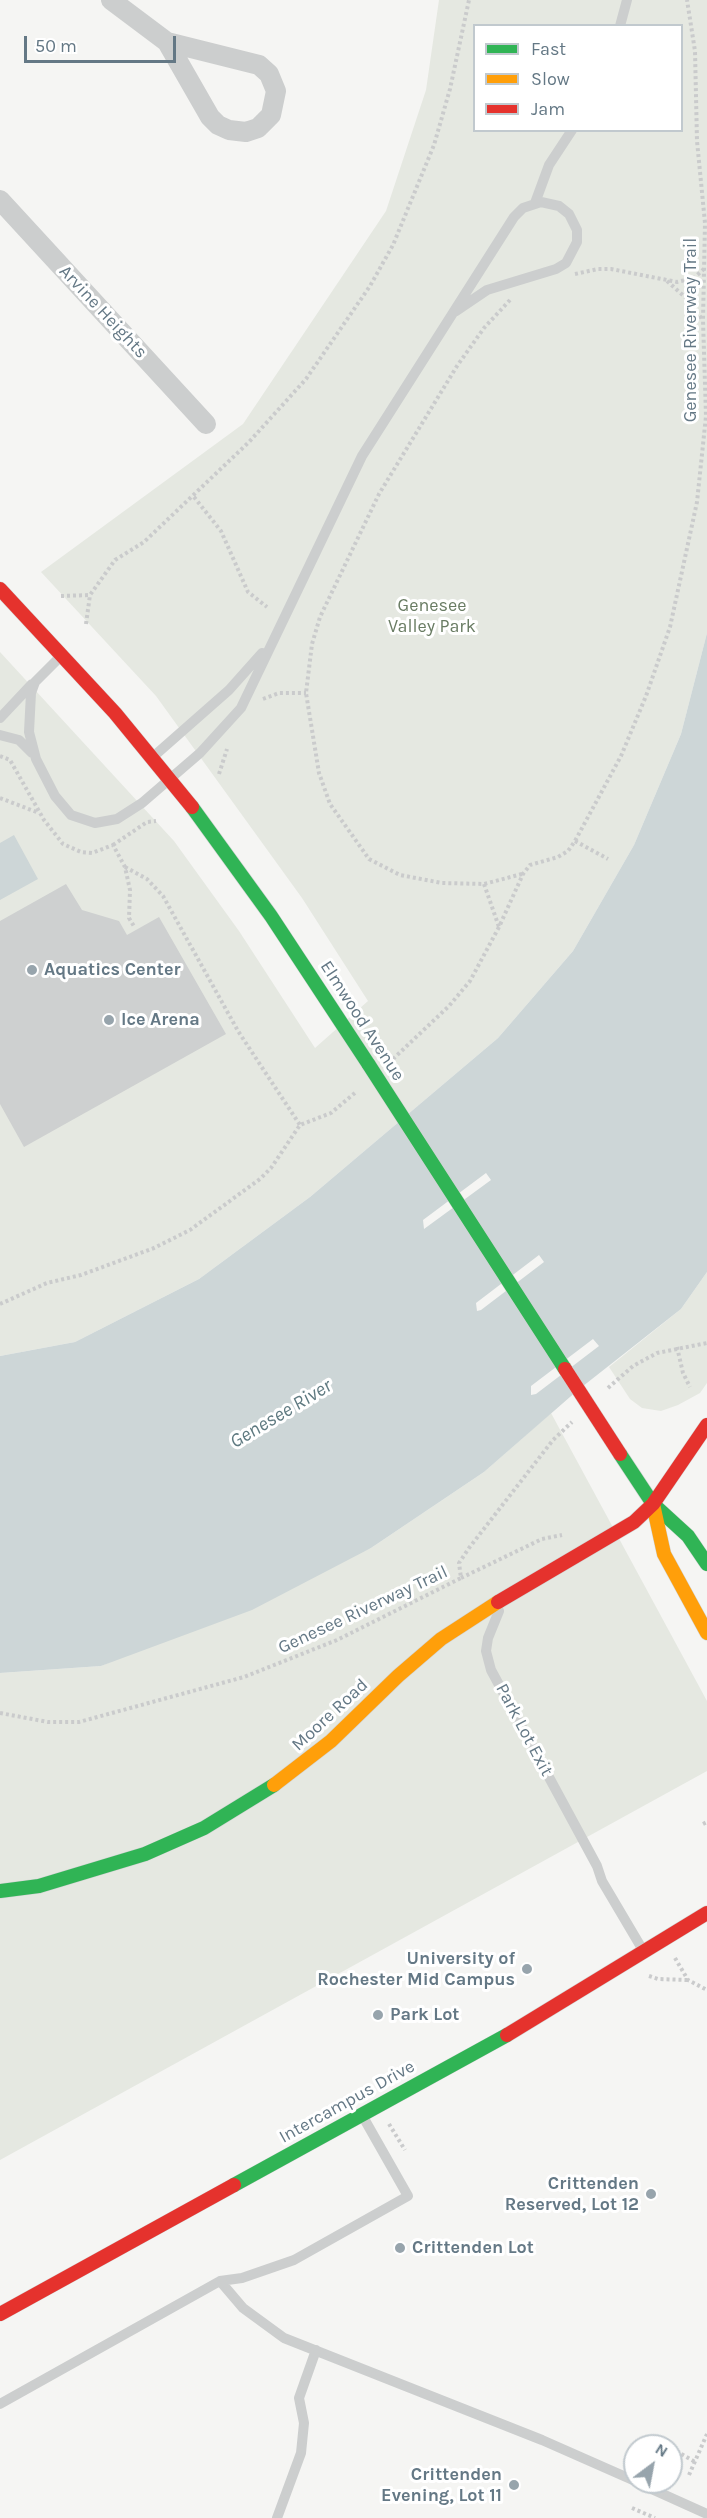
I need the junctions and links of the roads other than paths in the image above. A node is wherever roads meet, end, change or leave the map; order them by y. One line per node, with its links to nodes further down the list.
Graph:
1 (111, 0): 4 (street)
2 (627, 0): 3 (lane)
3 (621, 24)
4 (167, 42): 4 (street)
5 (571, 132): 7 (lane)
6 (0, 200): 9 (street, Arvine Heights)
7 (535, 203): 8 (lane); 8 (lane)
8 (456, 311): 11 (lane)
9 (206, 424)
10 (0, 589): 12 (street, Elmwood Avenue)
11 (270, 644): 16 (lane); 18 (lane)
12 (62, 656): 13 (lane); 16 (street, Elmwood Avenue)
13 (35, 682): 14 (lane); 17 (lane)
14 (0, 718)
15 (0, 735): 17 (lane)
16 (153, 757): 18 (street, Elmwood Avenue)
17 (36, 759): 18 (lane)
18 (170, 779): 20 (street, Elmwood Avenue, bridge)
19 (707, 1425): 20 (street, Moore Road)
20 (653, 1504): 21 (street, Elmwood Avenue); 22 (street, Moore Road); 23 (street, Elmwood Avenue)
21 (707, 1564)
22 (515, 1592): 24 (street, Moore Road); 26 (lane, Park Lot Exit)
23 (707, 1633)
24 (0, 1891)
25 (707, 1913): 26 (street, Intercampus Drive)
26 (645, 1952): 27 (street, Intercampus Drive)
27 (362, 2115): 28 (lane); 29 (street, Intercampus Drive)
28 (220, 2281): 30 (lane); 31 (lane)
29 (0, 2314)
30 (316, 2350): 32 (lane); 35 (lane)
31 (0, 2404)
32 (623, 2476)
33 (663, 2494): 34 (lane)
34 (707, 2514)
35 (277, 2518)

